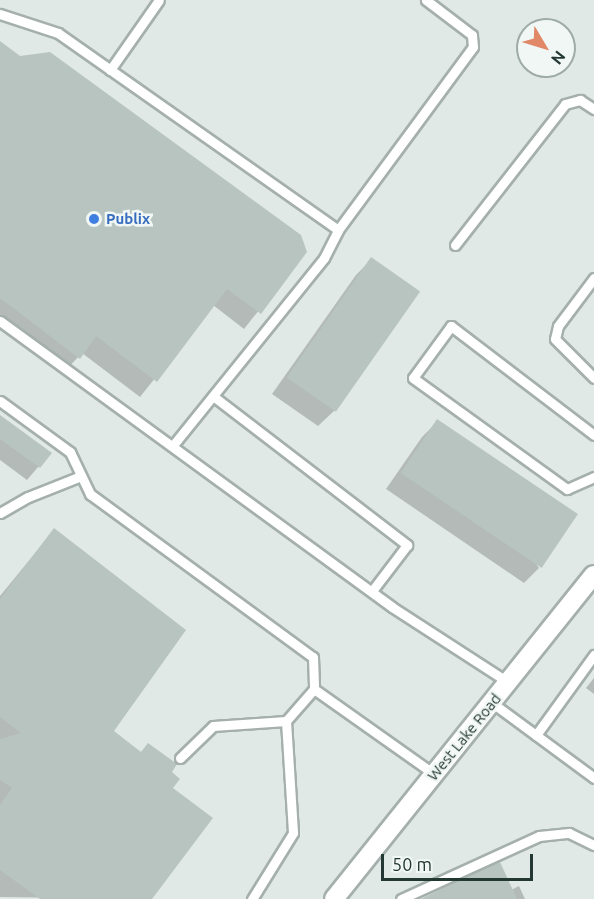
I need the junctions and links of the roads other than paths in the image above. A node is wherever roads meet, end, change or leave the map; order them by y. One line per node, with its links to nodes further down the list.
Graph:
1 (159, 0): 4 (lane)
2 (426, 0): 6 (lane)
3 (0, 14): 4 (lane)
4 (110, 70): 6 (lane)
5 (594, 110): 7 (lane)
6 (338, 230): 11 (lane)
7 (455, 245)
8 (594, 279): 10 (lane)
9 (0, 321): 14 (lane)
10 (594, 378)
11 (213, 396): 14 (lane); 19 (lane)
12 (0, 401): 15 (lane)
13 (594, 435): 16 (lane)
14 (174, 444): 19 (lane)
15 (81, 476): 17 (lane); 22 (lane)
16 (594, 477)
17 (0, 513)
18 (594, 575): 21 (street, West Lake Road)
19 (372, 591): 21 (lane)
20 (594, 655): 25 (lane)
21 (508, 682): 23 (street, West Lake Road)
22 (314, 689): 24 (lane); 27 (lane)
23 (491, 702): 25 (lane); 27 (street, West Lake Road)
24 (286, 721): 26 (lane); 30 (lane)
25 (536, 735): 28 (lane)
26 (180, 758)
27 (434, 774): 31 (street, West Lake Road)
28 (594, 778)
29 (594, 845): 32 (lane)
30 (252, 899)
31 (334, 899)
32 (400, 899)

